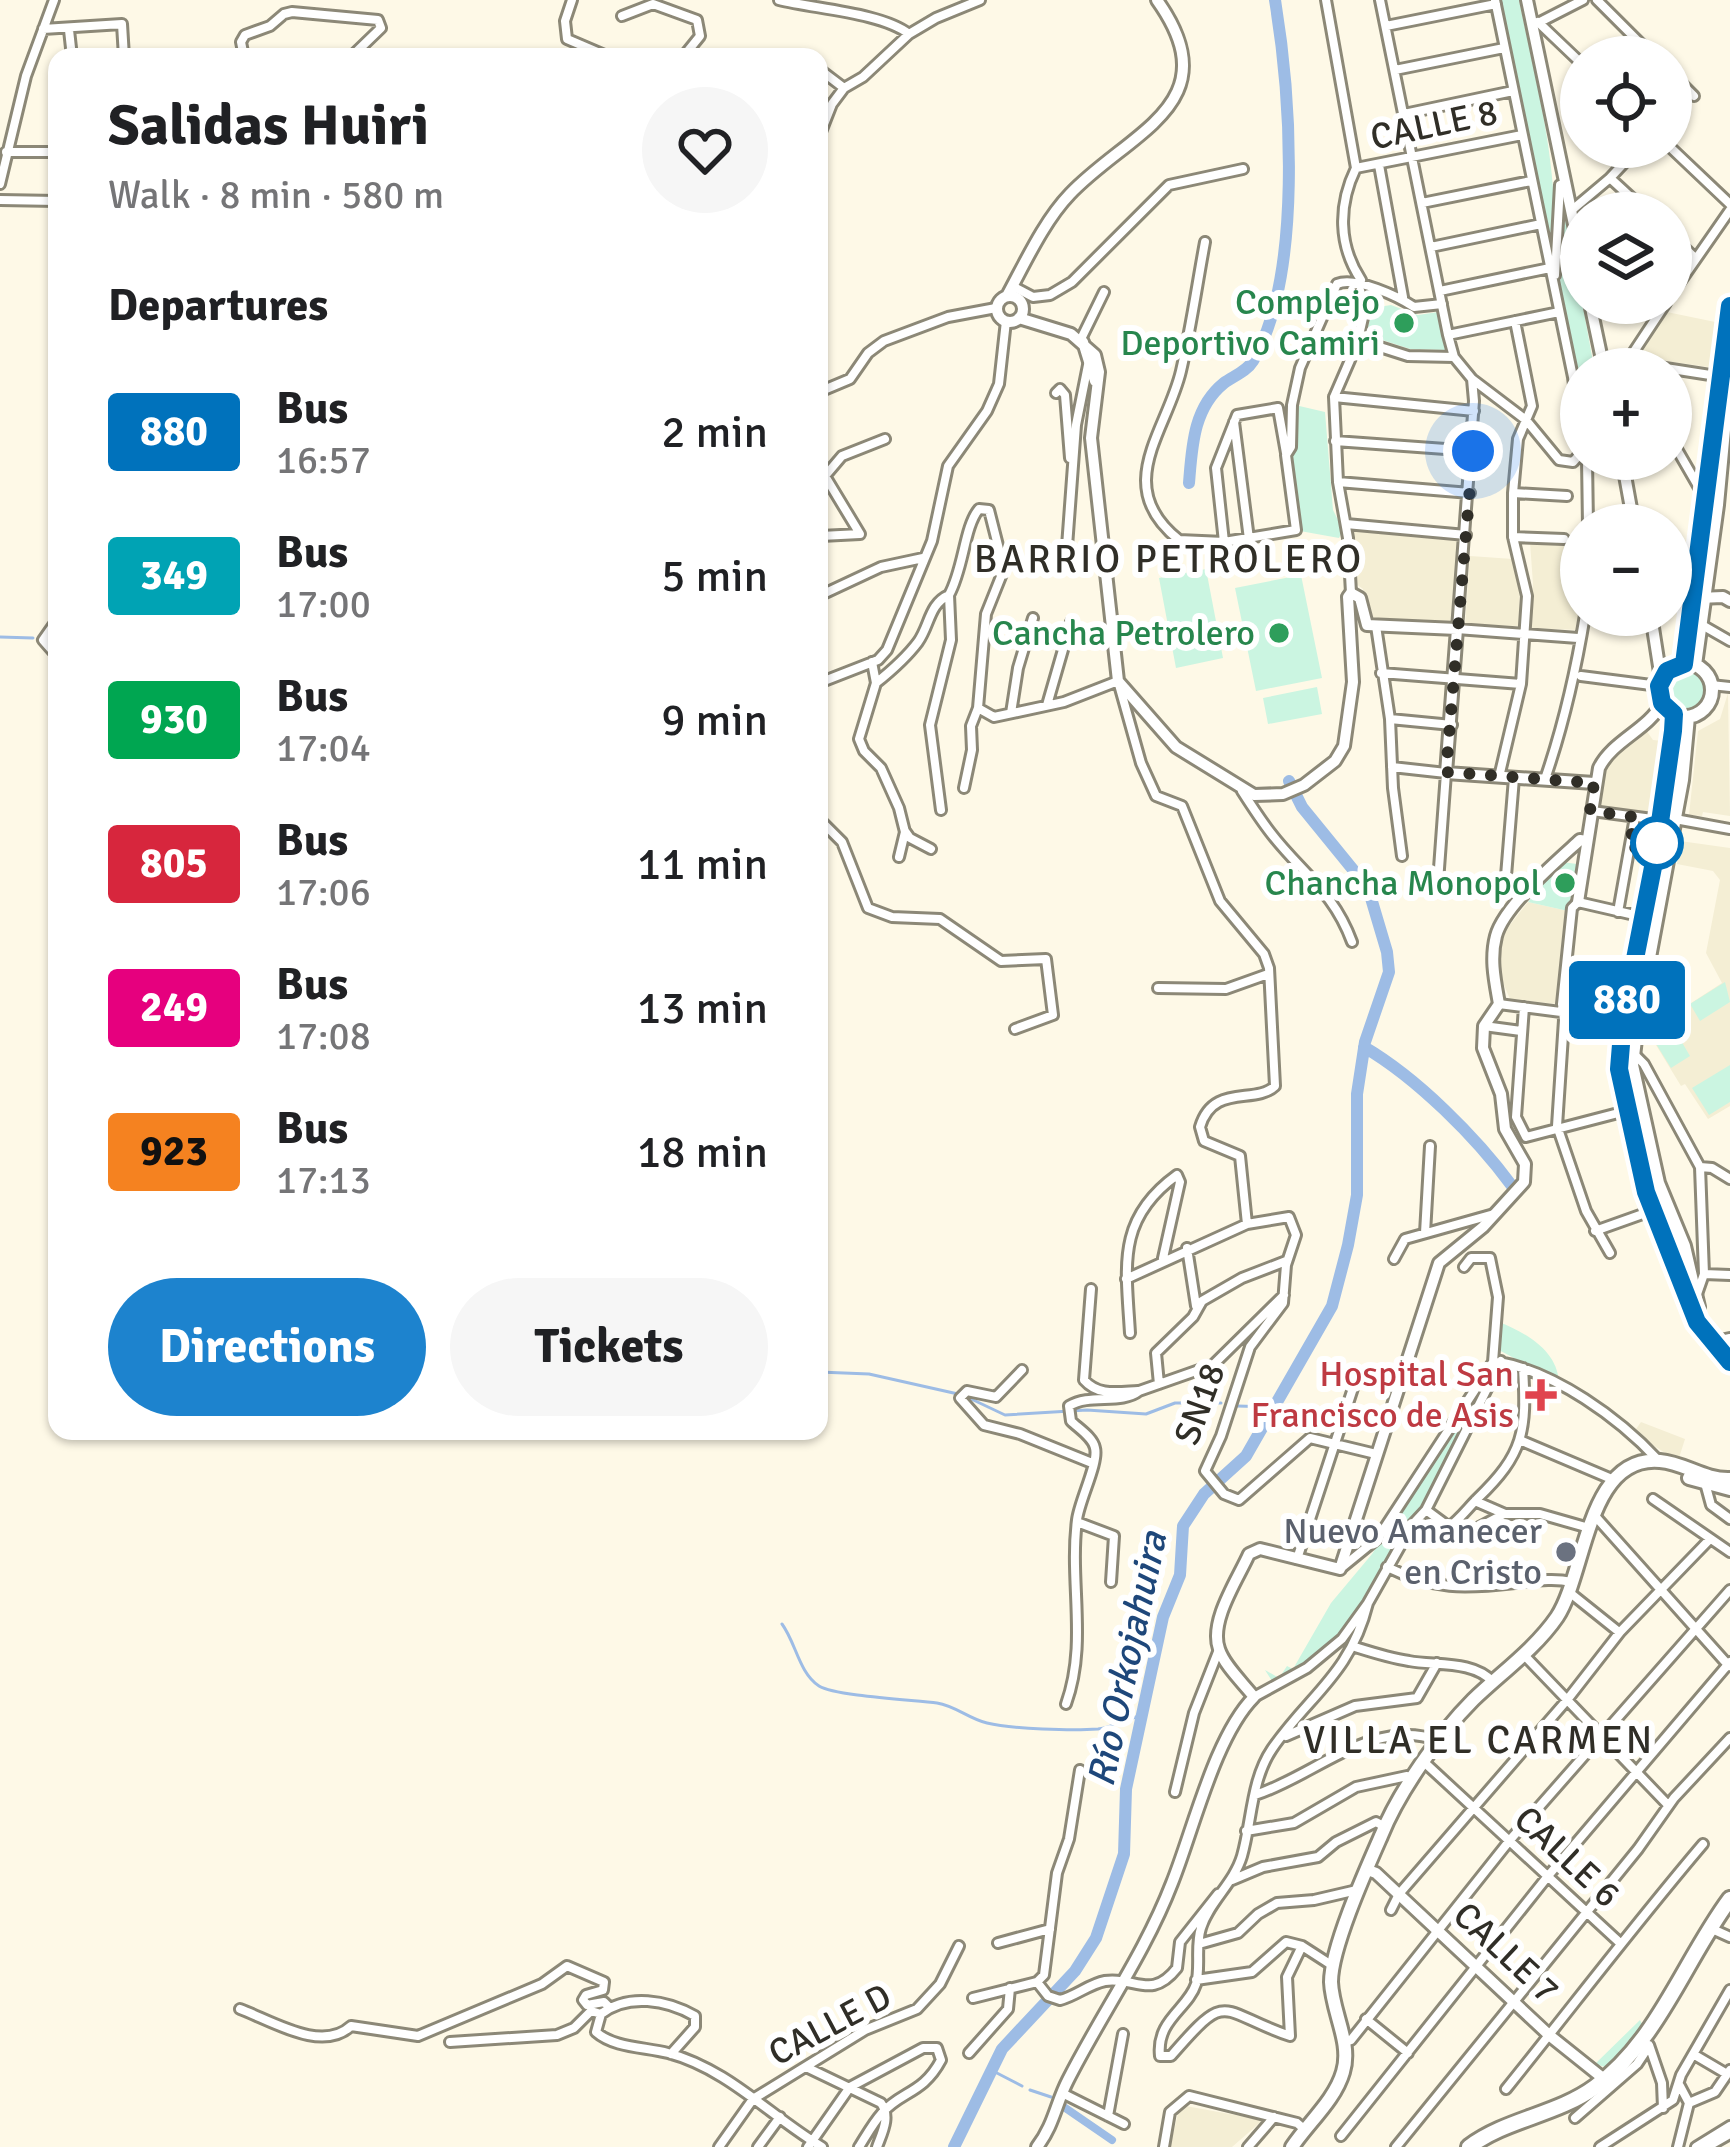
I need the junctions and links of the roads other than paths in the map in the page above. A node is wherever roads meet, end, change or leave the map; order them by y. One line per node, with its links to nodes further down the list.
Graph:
1 (54, 0): 16 (street)
2 (572, 0): 25 (street)
3 (779, 0): 18 (street)
4 (980, 0): 18 (street)
5 (1157, 0): 62 (main road)
6 (1326, 0): 39 (street)
7 (1380, 0): 15 (street)
8 (1527, 0): 14 (main road)
9 (1583, 0): 14 (street)
10 (1597, 0): 19 (street)
11 (653, 2): 13 (street); 26 (street)
12 (1496, 2): 15 (street); 27 (street)
13 (622, 16)
14 (1535, 25): 20 (street); 46 (main road)
15 (1386, 26): 28 (street)
16 (43, 28): 17 (street); 37 (street)
17 (69, 30): 21 (street); 22 (street)
18 (909, 34): 30 (street)
19 (1633, 36)
20 (1560, 46)
21 (71, 48)
22 (123, 48)
23 (242, 48): 24 (street)
24 (361, 48)
25 (588, 48)
26 (690, 48)
27 (1504, 48): 28 (street); 31 (street)
28 (1395, 70): 32 (street)
29 (828, 76): 30 (street)
30 (844, 88): 33 (street)
31 (1514, 91): 32 (street); 34 (street)
32 (1404, 114): 36 (street)
33 (828, 119)
34 (1522, 135): 36 (street, CALLE 8); 44 (street)
35 (48, 153): 37 (street)
36 (1412, 157): 38 (street, CALLE 8); 52 (street)
37 (3, 158): 45 (street)
38 (1379, 165): 39 (street, CALLE 8); 66 (street)
39 (1356, 168): 61 (street)
40 (1619, 168): 43 (street)
41 (1691, 168): 53 (street)
42 (1243, 169): 62 (street)
43 (1610, 178): 48 (street); 49 (street)
44 (1532, 181): 52 (street); 54 (street)
45 (0, 184)
46 (1565, 184): 47 (main road); 64 (street)
47 (1567, 192)
48 (1593, 192)
49 (1625, 192)
50 (0, 200): 51 (street)
51 (48, 201)
52 (1422, 203): 56 (street)
53 (1730, 207): 58 (street)
54 (1541, 224): 56 (street); 60 (street)
55 (1205, 242): 110 (street)
56 (1431, 247): 63 (street)
57 (1692, 255): 58 (street)
58 (1695, 258): 59 (street)
59 (1692, 263)
60 (1550, 268): 63 (street); 64 (street)
61 (1364, 284): 66 (street); 92 (street)
62 (1010, 291): 69 (main road); 72 (main road)
63 (1440, 291): 67 (street)
64 (1555, 291): 71 (street)
65 (1104, 292): 75 (street)
66 (1403, 297): 67 (street)
67 (1442, 304): 74 (street)
68 (1730, 307): 81 (main road)
69 (996, 308): 72 (main road); 83 (street)
70 (1364, 309): 76 (street)
71 (1559, 312): 73 (street); 77 (street)
72 (1013, 320): 75 (main road); 111 (street)
73 (1515, 322): 74 (street); 87 (street)
74 (1448, 335): 78 (street)
75 (1082, 340): 79 (main road)
76 (1358, 340): 78 (street); 85 (street)
77 (1567, 348)
78 (1454, 357): 82 (street)
79 (1093, 361): 95 (street); 135 (main road)
80 (1692, 371): 81 (street)
81 (1727, 374): 103 (main road)
82 (1472, 379): 86 (street); 87 (street)
83 (828, 388)
84 (1056, 393): 95 (street)
85 (1334, 397): 86 (street); 90 (street)
86 (1474, 411): 91 (street)
87 (1526, 420): 93 (street); 101 (street)
88 (1234, 421): 92 (street); 108 (street); 110 (street)
89 (885, 439): 94 (street)
90 (1335, 441): 91 (street); 98 (street)
91 (1473, 451): 100 (street)
92 (1286, 455): 108 (street)
93 (1560, 460)
94 (828, 472)
95 (1072, 472): 112 (street)
96 (1692, 472): 103 (street)
97 (828, 481): 105 (street)
98 (1338, 482): 100 (street); 104 (street)
99 (1730, 492): 103 (street)
100 (1470, 493): 106 (street)
101 (1513, 493): 102 (street); 107 (street)
102 (1567, 496)
103 (1711, 501): 118 (main road)
104 (1346, 524): 106 (street); 114 (street)
105 (828, 535)
106 (1466, 536): 123 (street)
107 (1513, 536): 109 (street); 124 (street)
108 (1249, 539): 110 (street)
109 (1560, 539)
110 (1224, 542)
111 (925, 557): 113 (street); 129 (street)
112 (1066, 560)
113 (828, 592)
114 (1351, 592): 122 (main road); 155 (main road)
115 (949, 595): 136 (street); 143 (street); 156 (street)
116 (1728, 596): 118 (main road)
117 (1692, 597): 118 (street)
118 (1698, 598): 121 (main road); 130 (main road)
119 (1033, 619): 144 (street)
120 (1071, 622): 142 (street)
121 (1701, 624): 127 (street); 130 (main road)
122 (1376, 626): 123 (main road); 131 (street)
123 (1457, 629): 124 (street); 133 (main road)
124 (1522, 633): 126 (street); 138 (street)
125 (1655, 636): 128 (main road)
126 (1578, 638): 152 (street)
127 (1730, 641)
128 (1659, 655): 130 (main road); 137 (main road)
129 (872, 662): 134 (street); 136 (street)
130 (1685, 665): 137 (main road); 139 (main road)
131 (1381, 673): 133 (street); 146 (street)
132 (1581, 676): 137 (street)
133 (1454, 678): 138 (street); 147 (main road)
134 (828, 679)
135 (1118, 681): 142 (street); 155 (main road); 173 (street)
136 (876, 683): 161 (street)
137 (1660, 683): 141 (main road)
138 (1521, 684): 150 (street)
139 (1712, 685): 140 (street); 145 (main road)
140 (1730, 687)
141 (1662, 703): 145 (main road); 153 (main road)
142 (1047, 705): 144 (street)
143 (978, 708): 144 (street); 154 (street)
144 (1011, 713)
145 (1681, 716): 159 (main road)
146 (1390, 719): 147 (street); 148 (street)
147 (1452, 724): 149 (main road)
148 (1392, 767): 149 (street); 166 (street)
149 (1446, 772): 150 (main road); 168 (street)
150 (1499, 777): 151 (main road)
151 (1514, 778): 152 (main road); 167 (street)
152 (1545, 779): 153 (main road)
153 (1594, 783): 157 (main road)
154 (964, 788)
155 (1242, 791): 172 (street)
156 (941, 810)
157 (1590, 811): 158 (street); 163 (main road)
158 (1635, 817): 159 (street); 170 (street)
159 (1668, 820): 162 (street); 171 (main road)
160 (828, 828): 180 (street)
161 (904, 829): 164 (street); 165 (street)
162 (1730, 829)
163 (1586, 841): 169 (main road); 175 (main road)
164 (931, 849)
165 (899, 856)
166 (1402, 856)
167 (1506, 876)
168 (1438, 882)
169 (1578, 902): 170 (street); 177 (street)
170 (1618, 912): 171 (street)
171 (1650, 918): 178 (main road)
172 (1352, 942)
173 (1268, 974): 174 (street); 190 (street)
174 (1158, 988)
175 (1499, 1004): 176 (street); 179 (main road)
176 (1524, 1007): 177 (street); 181 (street)
177 (1563, 1011): 178 (street); 184 (street)
178 (1630, 1021): 182 (main road); 183 (main road)
179 (1484, 1027): 181 (street); 189 (main road)
180 (1015, 1029)
181 (1521, 1031): 184 (street)
182 (1632, 1052): 183 (main road); 186 (street)
183 (1633, 1109): 184 (street); 188 (main road)
184 (1557, 1126): 191 (street)
185 (1430, 1146): 192 (street)
186 (1700, 1167): 187 (street); 199 (street)
187 (1729, 1174)
188 (1660, 1207): 191 (street); 204 (main road)
189 (1496, 1214): 192 (street); 216 (main road)
190 (1247, 1225): 193 (street); 197 (street, SN18)
191 (1595, 1231): 194 (street)
192 (1425, 1233): 196 (street)
193 (1187, 1248): 195 (street); 205 (street)
194 (1610, 1253)
195 (1163, 1259): 201 (street); 201 (street)
196 (1394, 1259)
197 (1287, 1260): 203 (street, SN18); 205 (street)
198 (1464, 1268): 208 (street)
199 (1704, 1274): 200 (street); 204 (street)
200 (1730, 1275)
201 (1126, 1279): 206 (street)
202 (1091, 1289): 213 (street)
203 (1285, 1294): 212 (street); 215 (street, SN18)
204 (1692, 1298): 207 (main road)
205 (1197, 1309): 212 (street)
206 (1130, 1334)
207 (1727, 1349)
208 (1497, 1362): 209 (street); 224 (street); 234 (street)
209 (1522, 1367): 214 (street); 217 (street)
210 (1022, 1370): 218 (street)
211 (1357, 1376): 215 (street)
212 (1160, 1385): 213 (street)
213 (1139, 1390): 218 (street)
214 (1521, 1441): 219 (street); 223 (street)
215 (1334, 1443): 216 (street); 232 (street)
216 (1376, 1454): 234 (main road)
217 (1658, 1460): 219 (main road); 220 (main road)
218 (1092, 1463): 227 (street)
219 (1614, 1480): 220 (main road); 228 (main road)
220 (1706, 1481): 221 (main road); 226 (street)
221 (1727, 1484)
222 (1653, 1498): 230 (street)
223 (1475, 1501): 225 (street); 229 (street)
224 (1426, 1510): 229 (street); 233 (street)
225 (1505, 1514): 228 (street); 229 (street)
226 (1730, 1519)
227 (1077, 1522): 235 (street); 250 (street)
228 (1592, 1522): 236 (main road); 237 (street)
229 (1449, 1527)
230 (1710, 1539): 231 (street); 237 (street)
231 (1730, 1552)
232 (1297, 1559): 234 (main road); 243 (main road)
233 (1387, 1567): 236 (street); 239 (street)
234 (1340, 1569)
235 (1111, 1582)
236 (1571, 1587): 241 (street); 244 (main road)
237 (1662, 1587): 240 (street); 241 (street)
238 (1730, 1590): 240 (street)
239 (1368, 1603): 242 (street); 248 (street)
240 (1695, 1627): 246 (street); 252 (street)
241 (1620, 1632): 249 (street)
242 (1352, 1646): 245 (street); 251 (street)
243 (1219, 1651): 248 (main road); 259 (street)
244 (1523, 1654): 247 (main road); 249 (street)
245 (1437, 1663): 247 (street); 251 (street)
246 (1729, 1665): 257 (street)
247 (1493, 1682): 254 (main road)
248 (1254, 1697): 288 (main road)
249 (1567, 1700): 252 (street); 262 (street)
250 (1066, 1704)
251 (1285, 1736): 260 (street)
252 (1601, 1738): 257 (street); 265 (street)
253 (1730, 1738): 261 (street)
254 (1439, 1741): 255 (main road); 260 (street)
255 (1425, 1763): 258 (main road); 262 (street, CALLE 6)
256 (1080, 1770): 278 (street)
257 (1636, 1774): 261 (street); 268 (street)
258 (1414, 1780): 263 (main road); 264 (street)
259 (1175, 1792)
260 (1254, 1796): 264 (street)
261 (1668, 1805): 276 (street)
262 (1472, 1807): 265 (street, CALLE 6); 272 (street)
263 (1384, 1827): 267 (main road); 269 (street)
264 (1246, 1831): 269 (street)
265 (1510, 1840): 268 (street, CALLE 6); 279 (street)
266 (1703, 1844): 281 (street)
267 (1368, 1870): 271 (main road); 272 (main road, CALLE 7)
268 (1548, 1876): 276 (street, CALLE 6); 286 (street)
269 (1231, 1881): 273 (street)
270 (1730, 1889): 277 (highway)
271 (1360, 1892): 283 (street); 287 (main road)
272 (1400, 1894): 275 (street); 279 (main road, CALLE 7)
273 (1220, 1895): 283 (street); 288 (street)
274 (1730, 1899): 277 (highway)
275 (1390, 1910)
276 (1583, 1911): 281 (street, CALLE 6); 294 (street)
277 (1707, 1925): 280 (street); 300 (highway)
278 (1050, 1929): 282 (street); 290 (street)
279 (1438, 1929): 286 (main road, CALLE 7); 297 (street)
280 (1730, 1937)
281 (1618, 1942): 299 (street)
282 (998, 1943)
283 (1199, 1944): 289 (street)
284 (959, 1946): 307 (street, CALLE D)
285 (1302, 1946): 287 (street); 289 (street); 289 (street)
286 (1477, 1964): 294 (main road, CALLE 7); 304 (street)
287 (1333, 1966): 302 (main road)
288 (1121, 1980): 290 (street); 313 (main road)
289 (1196, 1981)
290 (1039, 1985): 291 (street)
291 (1010, 1988): 293 (street); 303 (street)
292 (1730, 1990): 306 (street)
293 (973, 1998)
294 (1514, 1998): 299 (main road, CALLE 7); 336 (street)
295 (240, 2008): 296 (street)
296 (605, 2011): 301 (street); 305 (street); 305 (street)
297 (1366, 2019): 302 (street); 304 (street)
298 (1123, 2034): 318 (street)
299 (1549, 2035): 309 (main road, CALLE 7); 312 (street)
300 (1647, 2040): 309 (highway); 317 (street); 321 (street)
301 (450, 2042)
302 (1343, 2042): 323 (main road)
303 (969, 2053)
304 (1408, 2053): 325 (street)
305 (671, 2054): 314 (street)
306 (1693, 2054): 308 (street); 310 (street)
307 (805, 2066): 311 (street); 314 (street, CALLE D)
308 (1729, 2072): 315 (street)
309 (1604, 2079): 337 (highway)
310 (1680, 2084): 315 (street); 317 (street)
311 (850, 2087): 316 (street); 316 (street); 326 (street)
312 (1505, 2089)
313 (1062, 2093): 318 (street); 332 (main road)
314 (753, 2099): 319 (street); 327 (street, CALLE D)
315 (1688, 2103): 339 (street)
316 (885, 2108): 330 (street); 331 (street)
317 (1663, 2108): 338 (street)
318 (1108, 2116): 322 (street)
319 (781, 2117): 326 (street); 328 (street)
320 (1274, 2117): 323 (street); 333 (street); 334 (street)
321 (1575, 2118)
322 (1124, 2124)
323 (1304, 2129): 335 (main road)
324 (1730, 2130): 340 (street); 341 (street)
325 (1341, 2136)
326 (810, 2144): 329 (street)
327 (719, 2147)
328 (758, 2147)
329 (822, 2147)
330 (859, 2147)
331 (878, 2147)
332 (1037, 2147)
333 (1164, 2147)
334 (1248, 2147)
335 (1292, 2147)
336 (1396, 2147)
337 (1469, 2147)
338 (1600, 2147)
339 (1678, 2147)
340 (1696, 2147)
341 (1706, 2147)

